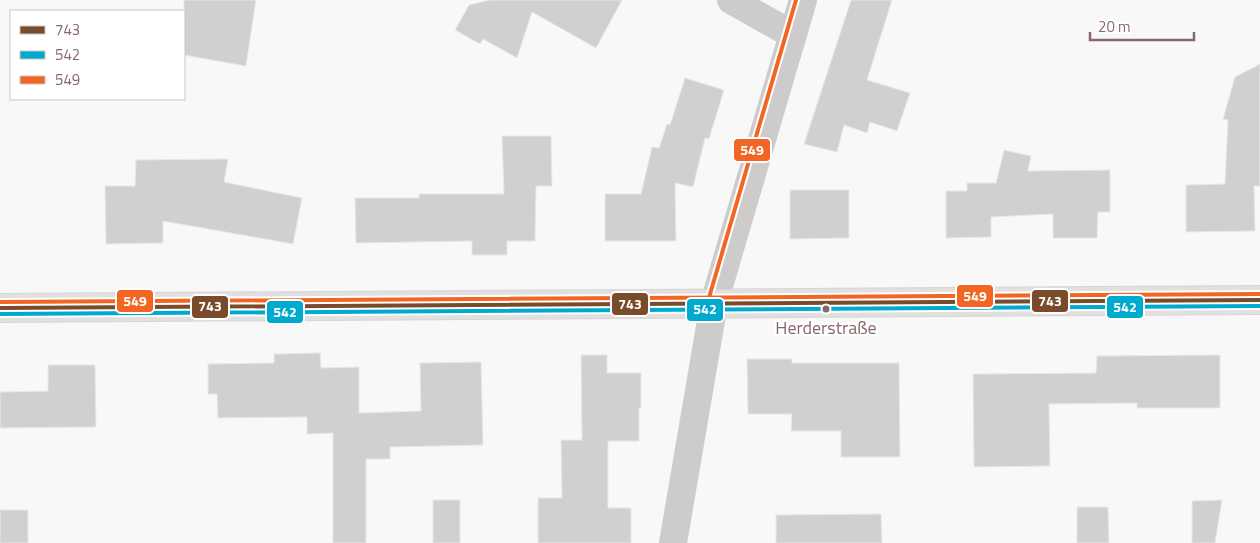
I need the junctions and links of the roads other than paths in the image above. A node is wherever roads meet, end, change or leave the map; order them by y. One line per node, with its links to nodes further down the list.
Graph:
1 (730, 0): 3 (street)
2 (803, 0): 3 (street)
3 (793, 35): 5 (street)
4 (1260, 300): 5 (street)
5 (714, 303): 6 (street); 7 (street)
6 (0, 308)
7 (673, 543)

